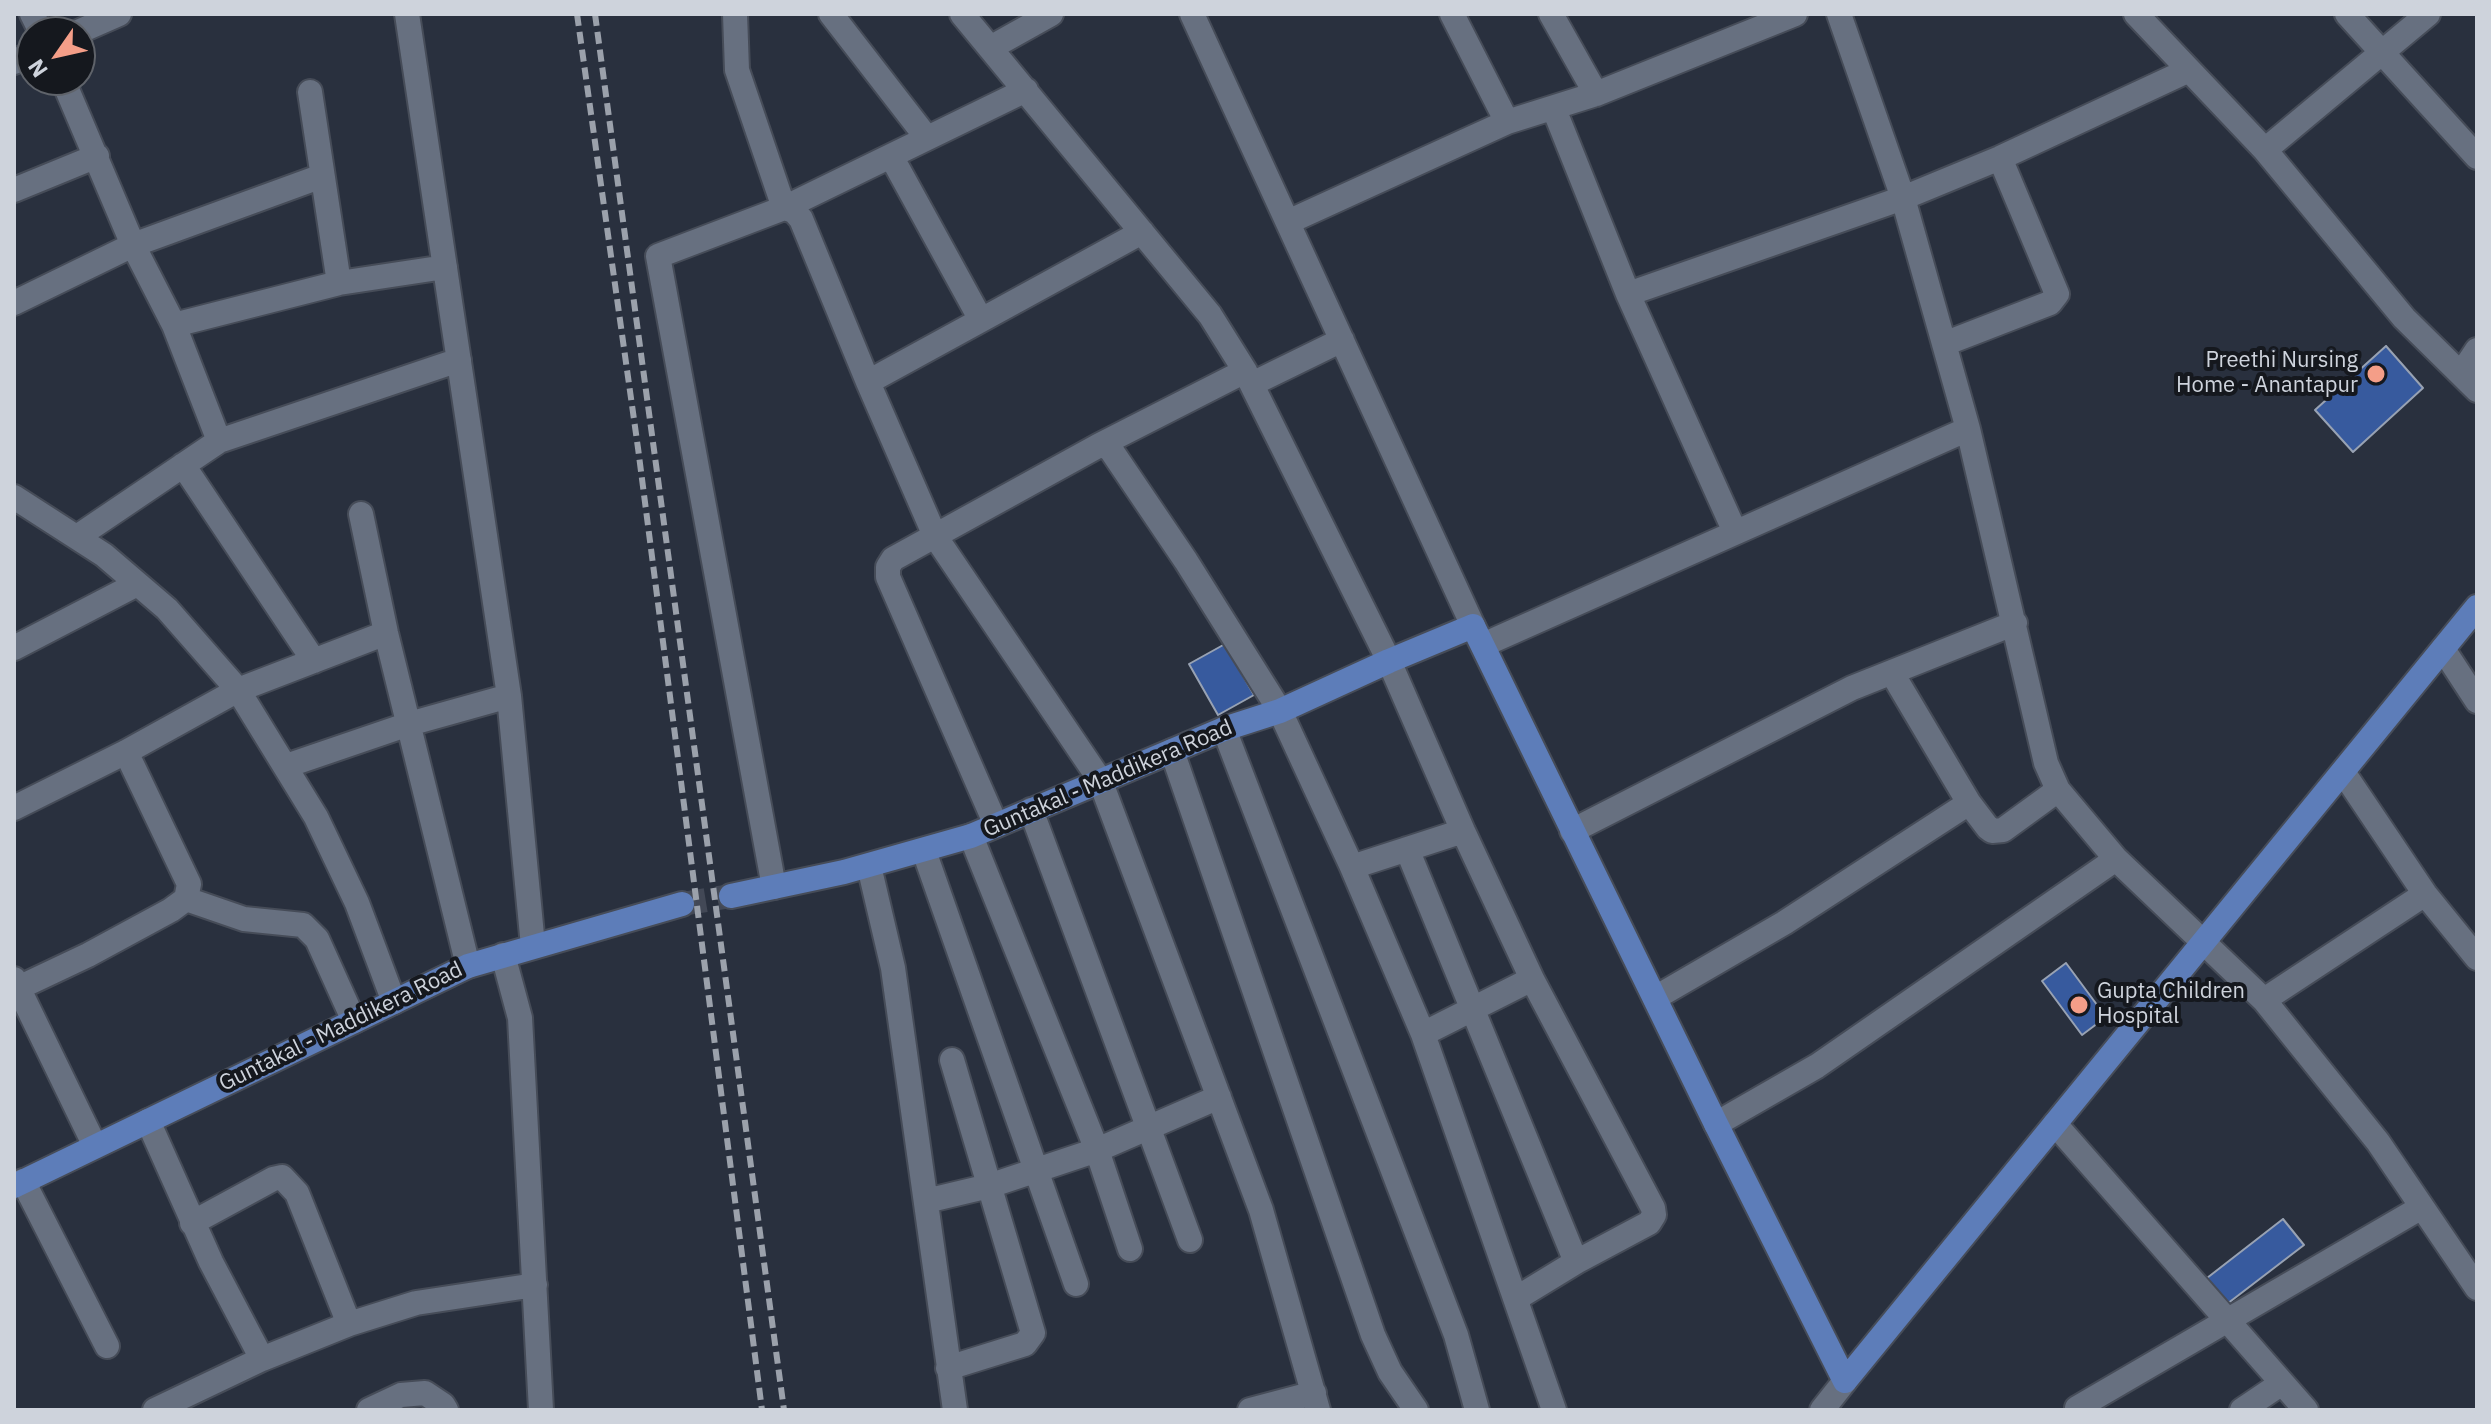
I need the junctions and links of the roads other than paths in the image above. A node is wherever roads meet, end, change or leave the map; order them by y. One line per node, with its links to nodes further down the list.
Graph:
1 (119, 14): 15 (street)
2 (407, 14): 39 (street)
3 (735, 14): 35 (street)
4 (831, 14): 26 (street)
5 (962, 14): 17 (street)
6 (1051, 14): 17 (street)
7 (1192, 14): 36 (street)
8 (1452, 14): 25 (street)
9 (1551, 14): 22 (street)
10 (1795, 14): 16 (street)
11 (1839, 14): 34 (street)
12 (2136, 14): 19 (street)
13 (2347, 14): 18 (street)
14 (2428, 14): 18 (street)
15 (96, 24)
16 (1741, 25): 22 (street)
17 (992, 47): 20 (street)
18 (2381, 54): 27 (street); 30 (street)
19 (2189, 70): 27 (street); 31 (street)
20 (1026, 90): 26 (street); 37 (street)
21 (310, 92): 32 (street)
22 (1596, 94): 24 (street)
23 (70, 96): 28 (street)
24 (1554, 109): 25 (street); 41 (street)
25 (1507, 122): 36 (street)
26 (927, 138): 29 (street)
27 (2265, 150): 51 (street)
28 (97, 156): 33 (street); 38 (street)
29 (891, 156): 35 (street); 43 (street)
30 (2477, 157)
31 (2000, 158): 34 (street); 46 (street)
32 (322, 176): 38 (street); 40 (street)
33 (14, 190)
34 (1903, 198): 41 (street); 46 (street)
35 (784, 208): 50 (street); 95 (street)
36 (1288, 222): 45 (street)
37 (1142, 232): 43 (street); 49 (street)
38 (133, 245): 42 (street); 44 (street)
39 (445, 267): 40 (street); 48 (street)
40 (339, 283): 44 (street)
41 (1628, 294): 58 (street)
42 (14, 303)
43 (981, 320): 50 (street)
44 (174, 325): 53 (street)
45 (1342, 340): 49 (street); 65 (street)
46 (1944, 344): 52 (street)
47 (2477, 350): 51 (street)
48 (459, 360): 53 (street); 72 (street)
49 (1249, 378): 54 (street); 69 (street)
50 (868, 382): 59 (street)
51 (2469, 382)
52 (1968, 429): 58 (street); 63 (street)
53 (219, 441): 55 (street)
54 (1098, 446): 59 (street); 74 (street)
55 (183, 465): 60 (street); 68 (street)
56 (14, 497): 60 (street)
57 (361, 514): 64 (street)
58 (1735, 532): 65 (street)
59 (935, 536): 81 (street); 86 (street)
60 (77, 537): 61 (street)
61 (137, 584): 66 (street); 71 (street)
62 (2477, 607): 67 (main road)
63 (2015, 623): 70 (street); 82 (street)
64 (386, 633): 68 (street); 75 (street)
65 (1478, 636): 69 (main road, Guntakal - Maddikera Road); 88 (main road)
66 (14, 648)
67 (2443, 649): 73 (street); 80 (main road)
68 (314, 661): 71 (street)
69 (1389, 661): 74 (main road, Guntakal - Maddikera Road); 87 (street)
70 (1892, 673): 83 (street); 88 (street)
71 (238, 690): 78 (street); 79 (street)
72 (509, 696): 75 (street); 101 (street)
73 (2477, 701)
74 (1280, 711): 76 (main road, Guntakal - Maddikera Road); 94 (street)
75 (409, 724): 79 (street); 104 (street)
76 (1224, 729): 77 (main road, Guntakal - Maddikera Road); 151 (street)
77 (1172, 751): 81 (main road, Guntakal - Maddikera Road); 150 (street)
78 (126, 752): 84 (street); 98 (street)
79 (286, 766): 109 (street)
80 (2343, 772): 96 (street); 100 (main road)
81 (1100, 780): 85 (main road, Guntakal - Maddikera Road); 114 (street)
82 (2058, 790): 83 (street); 92 (street)
83 (1969, 803): 107 (street)
84 (14, 808)
85 (1031, 810): 86 (main road, Guntakal - Maddikera Road); 118 (street)
86 (996, 825): 89 (main road, Guntakal - Maddikera Road)
87 (1463, 831): 90 (street); 105 (street)
88 (1572, 831): 107 (main road)
89 (971, 836): 91 (main road, Guntakal - Maddikera Road); 120 (street)
90 (1407, 849): 94 (street); 110 (street)
91 (924, 851): 93 (main road, Guntakal - Maddikera Road); 121 (street)
92 (2116, 859): 100 (street); 116 (street)
93 (869, 866): 95 (main road, Guntakal - Maddikera Road); 124 (street)
94 (1352, 867): 112 (street)
95 (774, 887): 97 (main road, Guntakal - Maddikera Road)
96 (2425, 894): 103 (street); 108 (street)
97 (731, 896)
98 (186, 899): 106 (street); 111 (street)
99 (682, 904): 101 (main road, Guntakal - Maddikera Road)
100 (2203, 943): 108 (street); 117 (main road)
101 (533, 946): 102 (main road, Guntakal - Maddikera Road)
102 (503, 955): 104 (main road, Guntakal - Maddikera Road); 131 (street)
103 (2477, 958)
104 (468, 966): 109 (main road, Guntakal - Maddikera Road)
105 (1532, 979): 110 (street); 129 (street)
106 (16, 986): 119 (street)
107 (1655, 998): 116 (main road)
108 (2264, 1000): 125 (street)
109 (394, 1002): 111 (main road, Guntakal - Maddikera Road)
110 (1471, 1009): 112 (street); 129 (street)
111 (354, 1021): 115 (main road, Guntakal - Maddikera Road)
112 (1423, 1034): 133 (street)
113 (952, 1060): 123 (street)
114 (1219, 1097): 118 (street); 141 (street)
115 (148, 1121): 119 (main road, Guntakal - Maddikera Road); 126 (street)
116 (1716, 1124): 139 (main road)
117 (2055, 1124): 134 (street); 139 (main road)
118 (1148, 1128): 120 (street); 127 (street)
119 (95, 1146): 122 (main road, Guntakal - Maddikera Road)
120 (1097, 1150): 121 (street); 128 (street)
121 (1035, 1170): 123 (street); 130 (street)
122 (18, 1183): 136 (street)
123 (989, 1186): 124 (street); 138 (street)
124 (926, 1201): 138 (street)
125 (2422, 1207): 132 (street); 134 (street)
126 (192, 1223): 135 (street); 137 (street)
127 (1190, 1240)
128 (1130, 1249)
129 (1576, 1262): 133 (street)
130 (1076, 1284)
131 (535, 1285): 135 (street); 143 (street)
132 (2477, 1288)
133 (1517, 1298): 152 (street)
134 (2228, 1321): 140 (street); 144 (street)
135 (349, 1324): 137 (street)
136 (107, 1346)
137 (262, 1359): 145 (street)
138 (948, 1368): 148 (street)
139 (1845, 1381): 142 (street)
140 (2282, 1383): 153 (street); 154 (street)
141 (1316, 1401): 149 (street)
142 (1829, 1407)
143 (537, 1408)
144 (2077, 1408)
145 (155, 1410)
146 (369, 1410): 147 (street)
147 (446, 1410)
148 (955, 1410)
149 (1250, 1410)
150 (1416, 1410)
151 (1477, 1410)
152 (1554, 1410)
153 (2242, 1410)
154 (2306, 1410)

